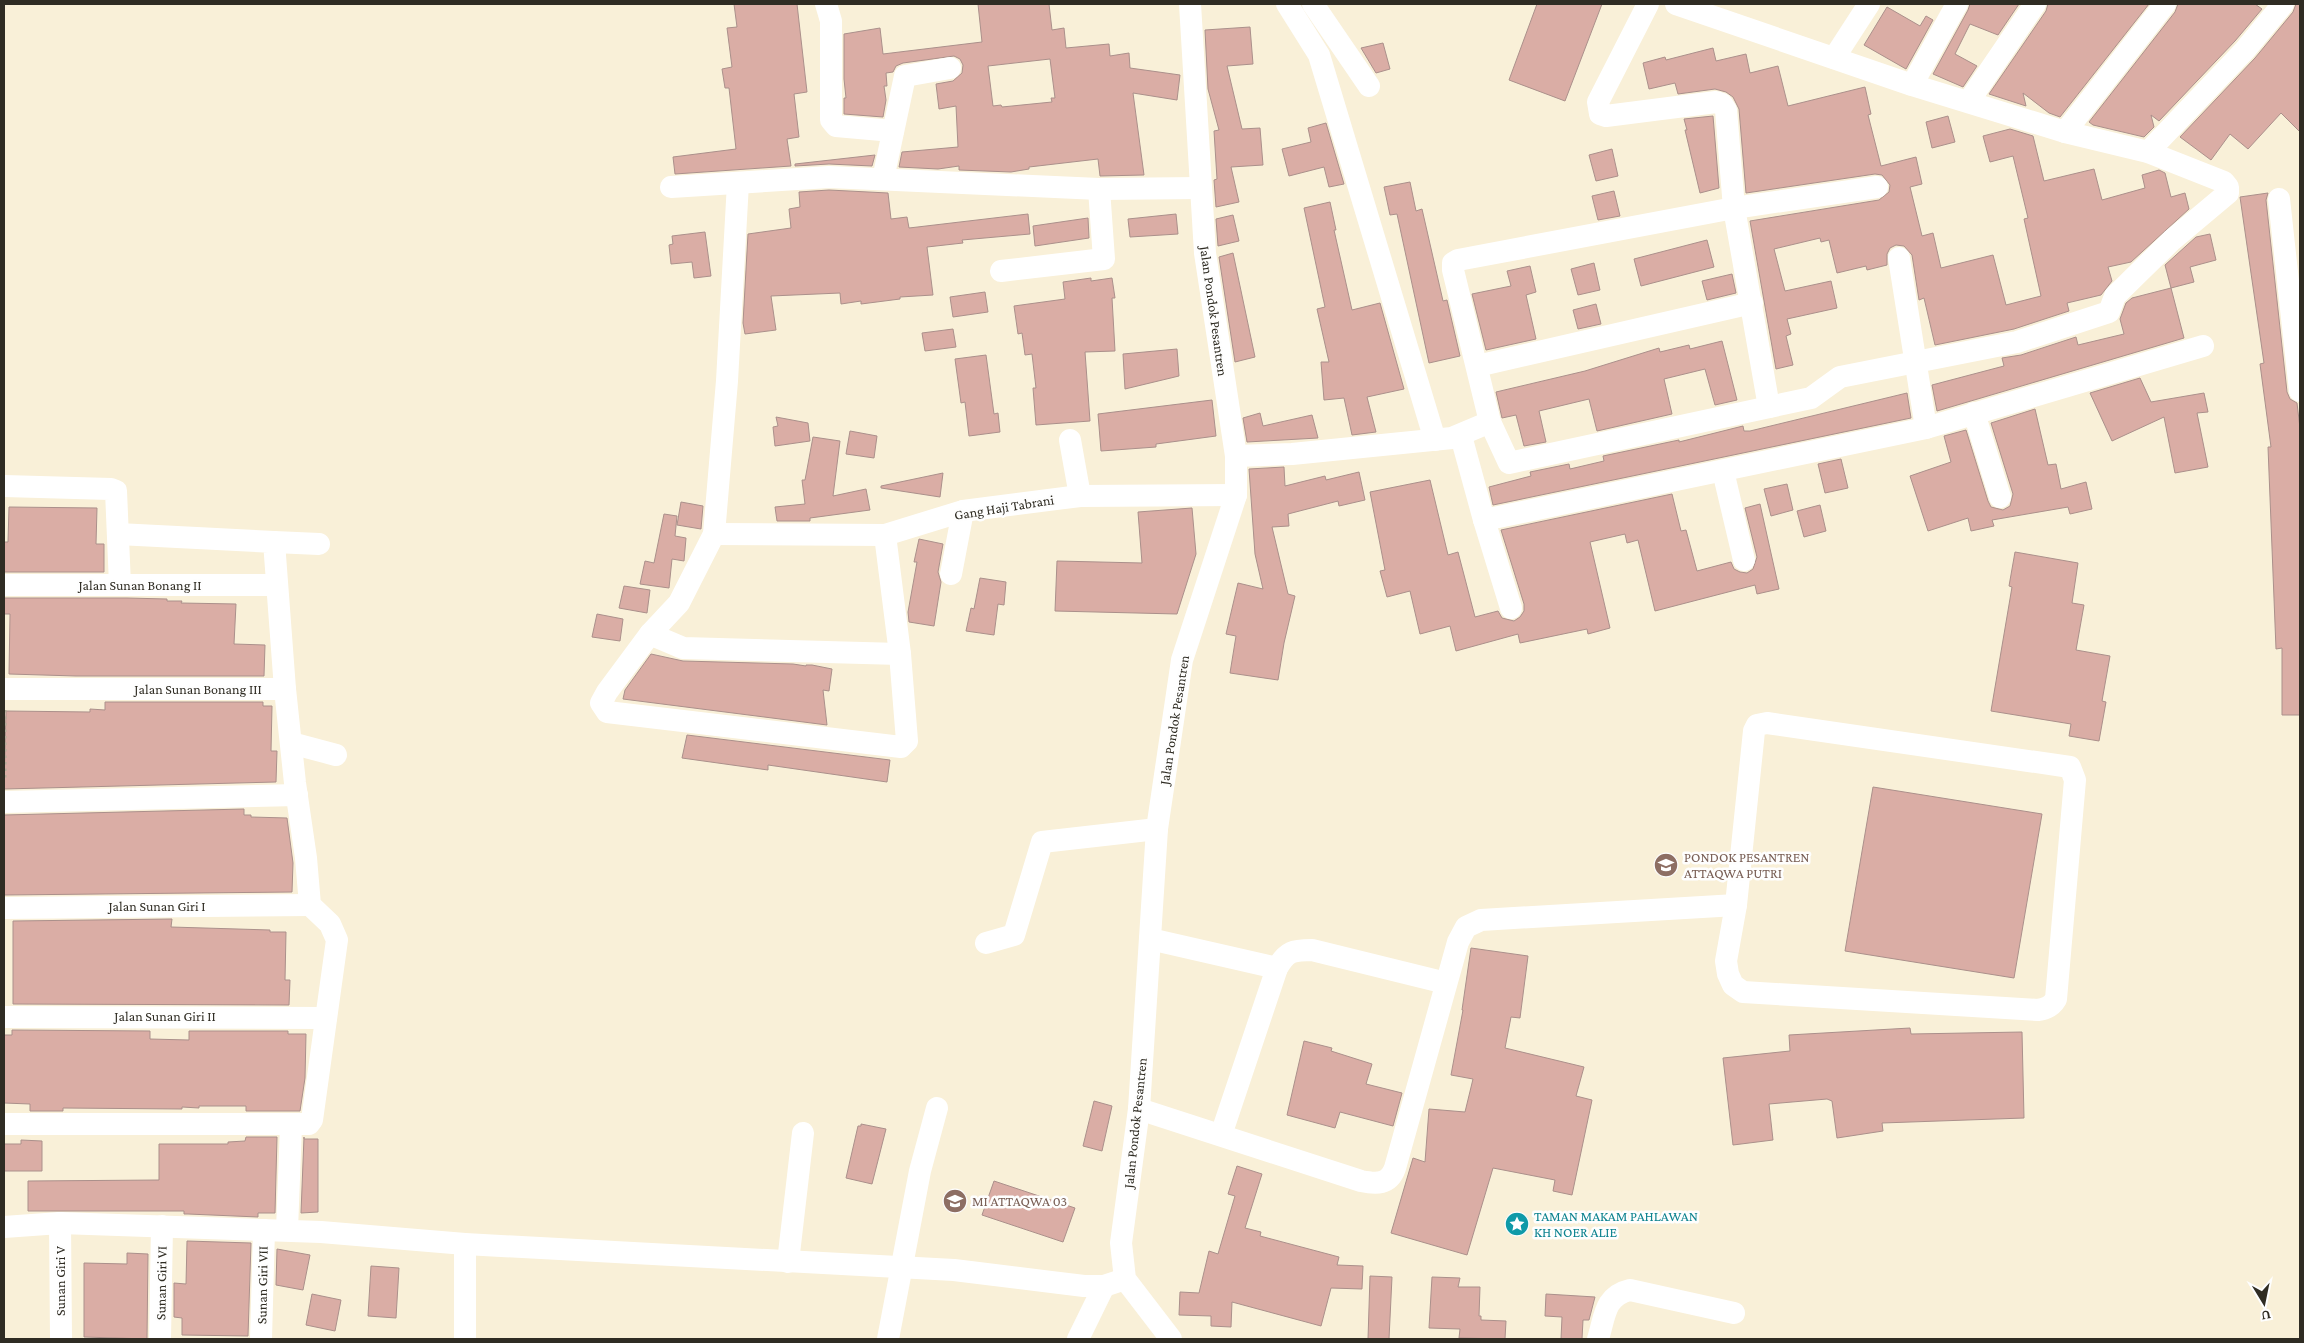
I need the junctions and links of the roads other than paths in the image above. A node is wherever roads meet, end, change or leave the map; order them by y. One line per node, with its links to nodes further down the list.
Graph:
1 (826, 4): 17 (street)
2 (1190, 4): 24 (street, Jalan Pondok Pesantren)
3 (1287, 4): 41 (street)
4 (1313, 4): 15 (street)
5 (1648, 4): 27 (street)
6 (1676, 4): 12 (street)
7 (1870, 4): 12 (street)
8 (1957, 4): 14 (street)
9 (2035, 4): 16 (street)
10 (2165, 4): 18 (street)
11 (2283, 4): 19 (street)
12 (1834, 58): 14 (street)
13 (950, 68): 17 (street)
14 (1912, 85): 16 (street)
15 (1369, 86)
16 (1969, 101): 18 (street)
17 (893, 131): 20 (street)
18 (2065, 132): 19 (street)
19 (2148, 152): 34 (street)
20 (883, 179): 21 (street); 25 (street)
21 (738, 183): 22 (street); 52 (street)
22 (671, 187)
23 (1877, 187): 27 (street)
24 (1201, 188): 25 (street); 43 (street, Jalan Pondok Pesantren)
25 (1099, 189): 30 (street)
26 (2279, 199): 29 (street)
27 (1734, 208): 31 (street); 35 (street)
28 (1899, 258): 34 (street)
29 (2292, 258): 32 (street)
30 (1000, 271)
31 (1752, 303): 35 (street); 37 (street)
32 (2297, 329): 36 (street)
33 (2203, 346): 38 (street)
34 (1916, 361): 37 (street); 40 (street)
35 (1477, 366): 39 (street)
36 (2300, 391)
37 (1769, 407): 39 (street)
38 (1974, 413): 40 (street); 48 (street)
39 (1490, 422): 41 (street)
40 (1926, 428): 44 (street)
41 (1447, 438): 43 (street); 50 (street)
42 (1070, 440): 47 (street)
43 (1236, 456): 46 (street, Jalan Pondok Pesantren)
44 (1723, 470): 50 (street); 56 (street)
45 (4, 486): 51 (street)
46 (1236, 495): 47 (street, Gang Haji Tabrani); 70 (street, Jalan Pondok Pesantren)
47 (1080, 496): 49 (street, Gang Haji Tabrani)
48 (2000, 496)
49 (963, 511): 53 (street, Gang Haji Tabrani); 57 (street)
50 (1484, 520): 61 (street)
51 (118, 534): 54 (street); 59 (street)
52 (714, 534): 53 (street, Gang Haji Tabrani); 62 (street)
53 (885, 535): 63 (street)
54 (274, 542): 55 (street); 60 (street)
55 (319, 544)
56 (1744, 560)
57 (951, 574)
58 (4, 585): 59 (street, Jalan Sunan Bonang II)
59 (120, 585): 60 (street, Jalan Sunan Bonang II)
60 (277, 585): 65 (street)
61 (1511, 608)
62 (650, 634): 63 (street); 63 (street)
63 (900, 654)
64 (4, 688): 65 (street, Jalan Sunan Bonang III)
65 (285, 688): 66 (street)
66 (291, 743): 67 (street); 68 (street)
67 (336, 755)
68 (297, 795): 69 (street); 71 (street)
69 (5, 802)
70 (1157, 829): 74 (street, Jalan Pondok Pesantren); 75 (street)
71 (310, 905): 73 (street, Jalan Sunan Giri I); 79 (street)
72 (1736, 905): 72 (street); 77 (street)
73 (4, 908)
74 (1150, 938): 76 (street); 81 (street, Jalan Pondok Pesantren)
75 (986, 943)
76 (1277, 968): 77 (street); 85 (street)
77 (1446, 983): 85 (street)
78 (4, 1016): 79 (street, Jalan Sunan Giri II)
79 (326, 1018): 83 (street)
80 (937, 1108): 93 (street)
81 (1139, 1109): 85 (street); 94 (street, Jalan Pondok Pesantren)
82 (4, 1124): 83 (street)
83 (291, 1126): 90 (street)
84 (803, 1133): 92 (street)
85 (1221, 1135)
86 (60, 1223): 87 (street); 88 (street); 97 (street, Sunan Giri V)
87 (162, 1226): 89 (street); 98 (street, Sunan Giri VI)
88 (4, 1227)
89 (264, 1230): 90 (street); 99 (street, Sunan Giri VII)
90 (287, 1230): 91 (street)
91 (465, 1244): 92 (street); 100 (street)
92 (788, 1262): 93 (street)
93 (903, 1268): 95 (street); 101 (street)
94 (1125, 1279): 95 (street); 103 (street)
95 (1104, 1286): 102 (street)
96 (1734, 1313): 104 (street)
97 (61, 1339)
98 (160, 1339)
99 (261, 1339)
100 (465, 1339)
101 (888, 1339)
102 (1078, 1339)
103 (1171, 1339)
104 (1598, 1339)

